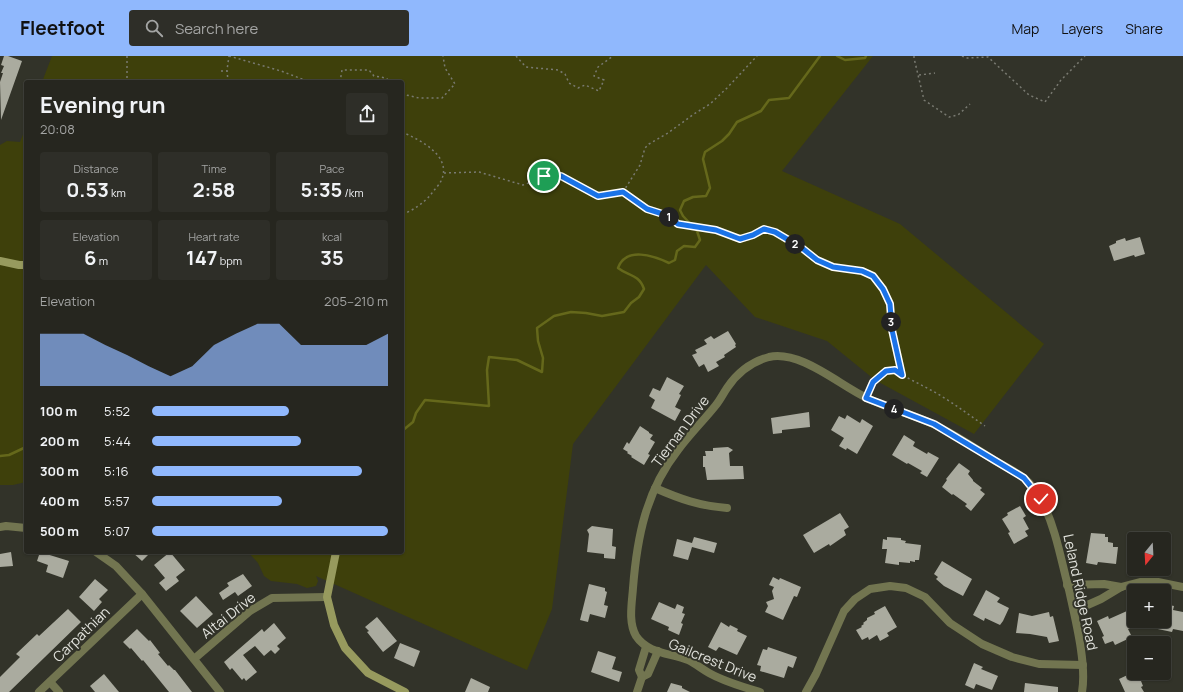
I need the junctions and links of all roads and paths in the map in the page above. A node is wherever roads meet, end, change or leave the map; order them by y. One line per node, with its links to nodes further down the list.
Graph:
1 (126, 56): 14 (path)
2 (229, 56): 11 (path); 16 (path)
3 (443, 56): 19 (path)
4 (516, 56): 5 (path)
5 (613, 56)
6 (758, 56): 23 (path)
7 (914, 56): 13 (path)
8 (962, 56): 9 (path)
9 (1085, 56)
10 (221, 71): 11 (path)
11 (227, 71): 15 (path)
12 (935, 72): 13 (path)
13 (919, 75): 20 (path)
14 (127, 80)
15 (228, 80)
16 (305, 80)
17 (340, 80): 18 (path)
18 (388, 80)
19 (404, 94)
20 (970, 104)
21 (404, 133): 22 (path)
22 (444, 173): 23 (path); 24 (path)
23 (623, 192): 28 (path)
24 (404, 213)
25 (0, 262): 26 (street)
26 (24, 265)
27 (771, 356): 29 (street, Leland Ridge Road); 31 (street, Tiernan Drive)
28 (902, 375): 29 (path); 30 (path)
29 (866, 398): 37 (street, Leland Ridge Road)
30 (985, 426)
31 (655, 488): 32 (street); 43 (street, Tiernan Drive)
32 (727, 508)
33 (0, 527): 34 (street)
34 (24, 528)
35 (99, 554): 40 (street)
36 (336, 554): 41 (street)
37 (1067, 585): 38 (street); 42 (street, Leland Ridge Road)
38 (1121, 587): 39 (street); 42 (street)
39 (1183, 587)
40 (142, 594): 45 (street); 48 (street, Carpathian)
41 (327, 597): 45 (street, Altai Drive); 52 (street)
42 (1074, 611): 46 (street, Leland Ridge Road)
43 (646, 646): 44 (street, Tiernan Drive); 47 (street)
44 (658, 651): 47 (street); 54 (street, Gailcrest Drive)
45 (194, 659): 51 (street)
46 (1083, 665): 55 (street); 56 (street, Leland Ridge Road)
47 (642, 677): 53 (street)
48 (50, 682): 49 (street, Carpathian); 50 (street)
49 (39, 692)
50 (59, 692)
51 (220, 692)
52 (406, 692)
53 (636, 692)
54 (760, 692)
55 (806, 692)
56 (1082, 692)

